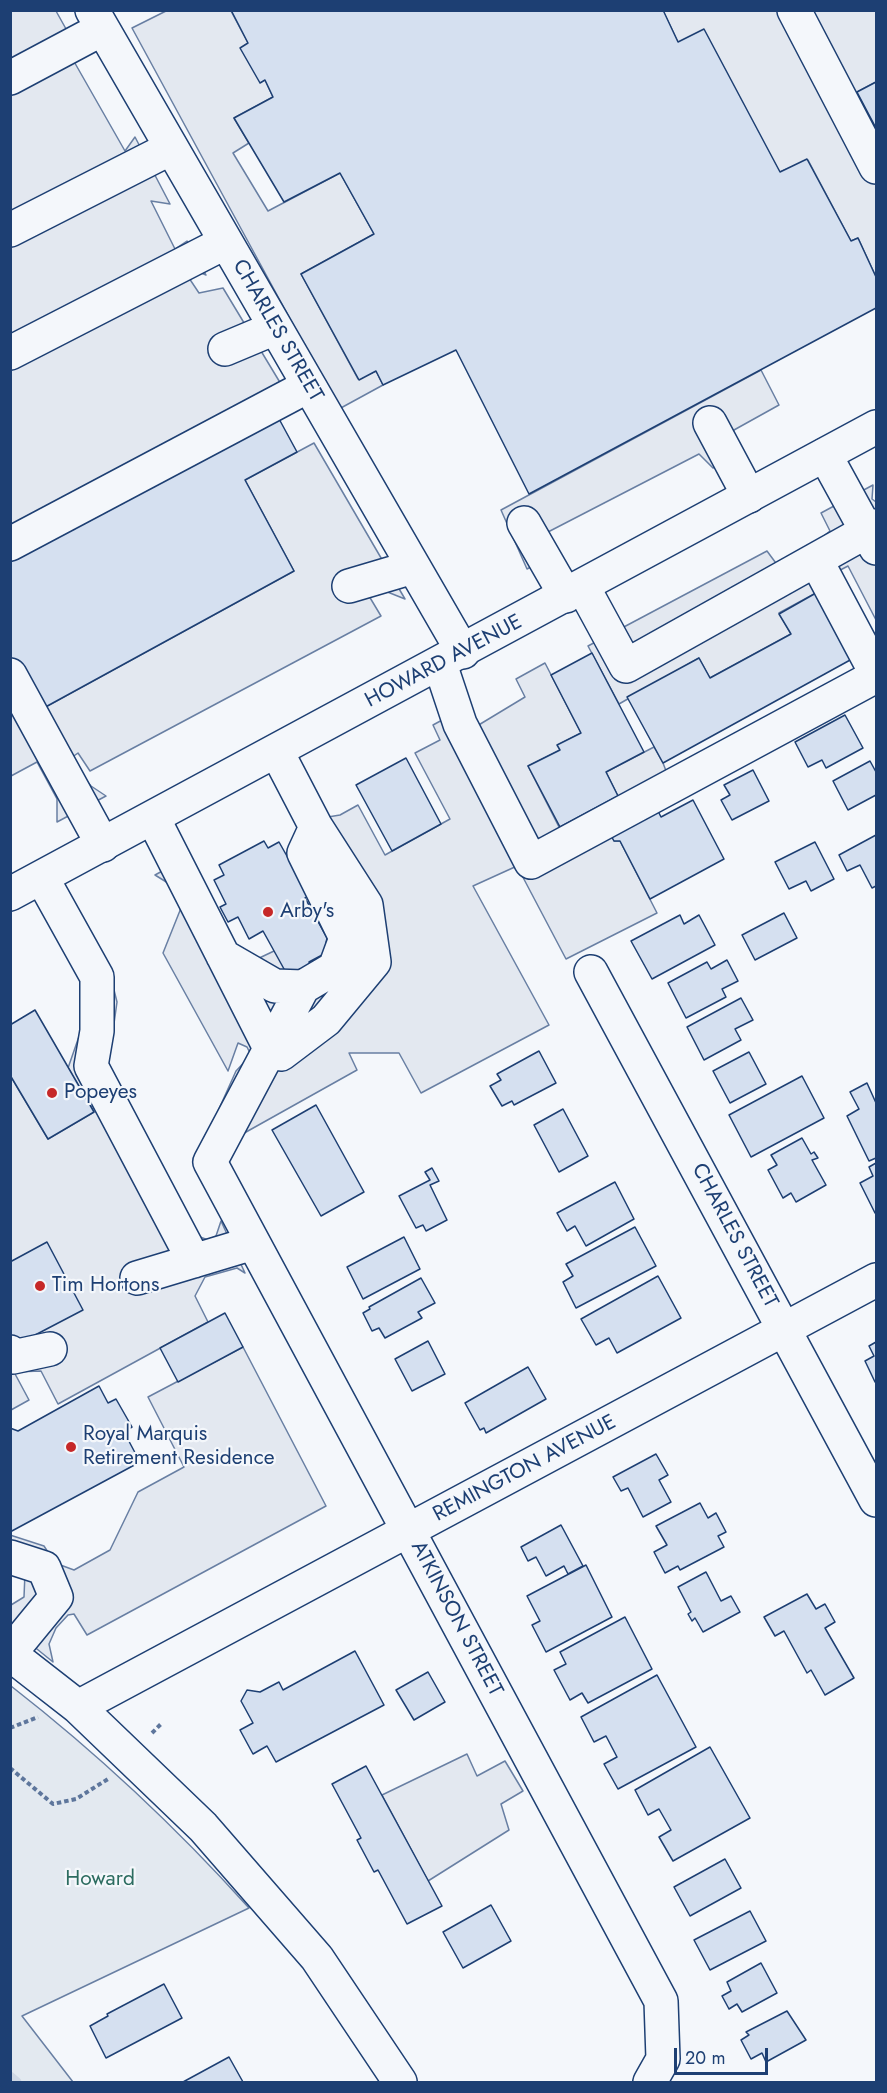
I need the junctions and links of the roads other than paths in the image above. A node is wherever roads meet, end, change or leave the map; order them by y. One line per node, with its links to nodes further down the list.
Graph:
1 (794, 10): 5 (street)
2 (97, 20): 3 (street); 4 (street, CHARLES STREET)
3 (10, 78)
4 (171, 148): 6 (street); 7 (street, CHARLES STREET)
5 (876, 168)
6 (10, 230)
7 (226, 242): 8 (street, CHARLES STREET); 10 (street)
8 (275, 328): 9 (street); 11 (street, CHARLES STREET)
9 (225, 349)
10 (10, 352)
11 (308, 386): 18 (street); 20 (street, CHARLES STREET)
12 (710, 423): 15 (street)
13 (876, 427): 14 (street, HOWARD AVENUE)
14 (825, 455): 15 (street, HOWARD AVENUE); 17 (street)
15 (749, 496): 22 (street, HOWARD AVENUE)
16 (524, 523): 22 (street)
17 (873, 535): 19 (street)
18 (10, 544)
19 (816, 560): 22 (street); 25 (street)
20 (413, 567): 21 (street); 23 (street, CHARLES STREET)
21 (349, 586)
22 (574, 591): 23 (street, HOWARD AVENUE)
23 (451, 658): 25 (street, CHARLES STREET); 26 (street, HOWARD AVENUE)
24 (10, 675): 29 (street)
25 (876, 675)
26 (277, 752): 27 (street, HOWARD AVENUE); 28 (street)
27 (153, 818): 29 (street, HOWARD AVENUE); 32 (street)
28 (316, 827): 34 (street); 35 (street)
29 (103, 845): 30 (street, HOWARD AVENUE)
30 (42, 878): 31 (street, HOWARD AVENUE); 37 (street)
31 (10, 894)
32 (223, 956): 34 (street); 35 (street)
33 (591, 972): 40 (street, CHARLES STREET)
34 (303, 987): 35 (street)
35 (270, 1048): 36 (street, ATKINSON STREET)
36 (253, 1243): 37 (street); 44 (street, ATKINSON STREET)
37 (194, 1261): 38 (street)
38 (137, 1278)
39 (876, 1280): 40 (street, REMINGTON AVENUE)
40 (784, 1330): 43 (street, CHARLES STREET); 44 (street, REMINGTON AVENUE)
41 (50, 1349): 42 (street)
42 (10, 1352)
43 (876, 1500)
44 (409, 1531): 47 (street, REMINGTON AVENUE); 49 (street, ATKINSON STREET)
45 (10, 1557): 46 (street)
46 (10, 1654): 47 (street)
47 (78, 1707): 48 (street)
48 (400, 2082)
49 (650, 2082)

